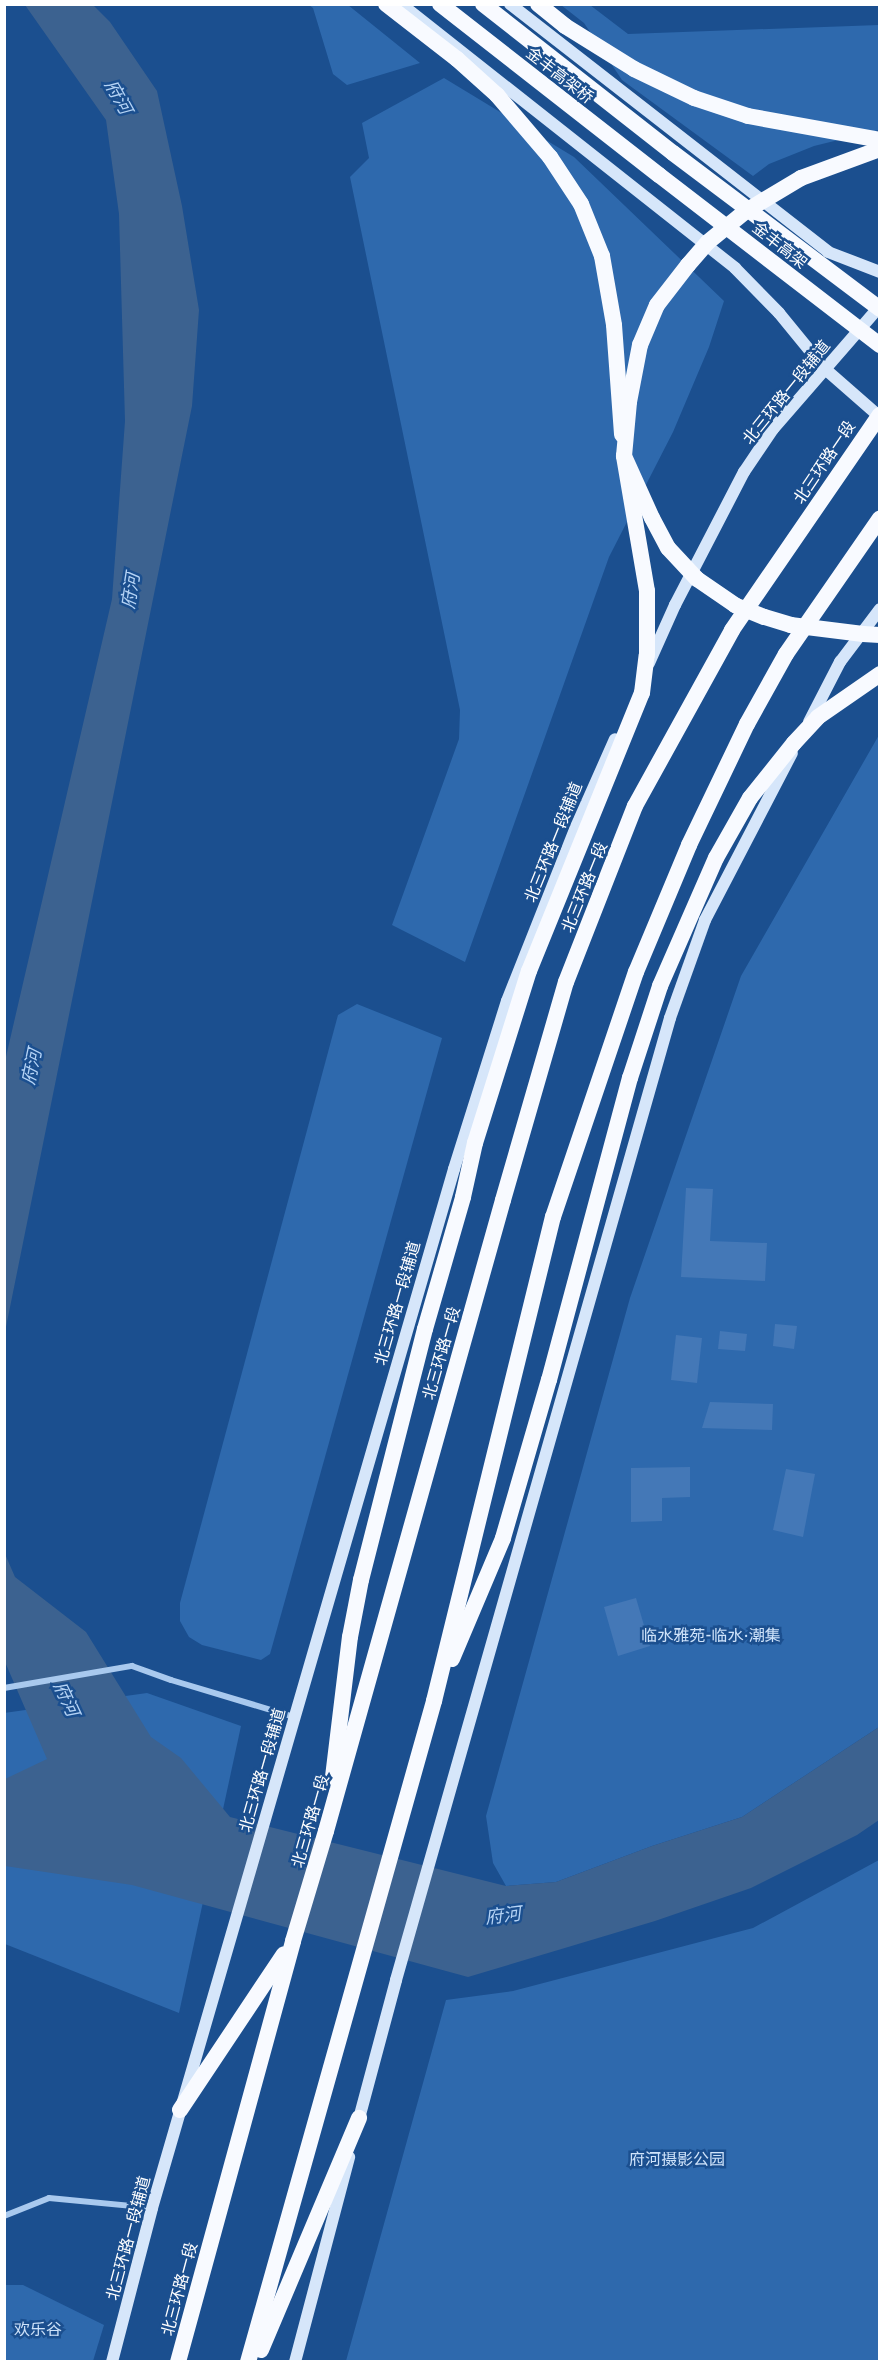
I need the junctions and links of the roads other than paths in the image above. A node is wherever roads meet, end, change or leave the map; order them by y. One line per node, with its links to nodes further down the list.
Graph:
1 (386, 4): 16 (highway, bridge)
2 (401, 4): 14 (main road)
3 (440, 4): 10 (highway, 金丰高架桥)
4 (483, 4): 9 (highway, 金丰高架桥)
5 (510, 4): 11 (main road)
6 (538, 4): 7 (highway)
7 (879, 140)
8 (879, 148): 16 (highway, bridge)
9 (673, 153): 12 (highway, 金丰高架, bridge)
10 (658, 175): 13 (highway, 金丰高架, bridge)
11 (879, 272)
12 (879, 307): 14 (main road, 北三环路一段辅道)
13 (879, 345)
14 (824, 368): 15 (main road); 23 (main road, 北三环路一段辅道)
15 (879, 416): 24 (highway, 北三环路一段, bridge)
16 (624, 456): 19 (highway, bridge); 24 (highway, bridge)
17 (879, 518): 22 (highway)
18 (879, 609): 27 (main road)
19 (879, 634)
20 (879, 674): 22 (highway, bridge)
21 (4, 1688): 23 (street)
22 (434, 1701): 32 (highway)
23 (294, 1717): 26 (main road, 北三环路一段辅道)
24 (327, 1831): 25 (highway, 北三环路一段)
25 (293, 1941): 26 (highway); 31 (highway, 北三环路一段)
26 (180, 2110): 28 (main road, 北三环路一段辅道)
27 (359, 2118): 33 (highway); 34 (main road)
28 (152, 2208): 29 (street); 30 (main road, 北三环路一段辅道)
29 (4, 2216)
30 (112, 2361)
31 (177, 2361)
32 (248, 2361)
33 (256, 2361)
34 (295, 2361)

